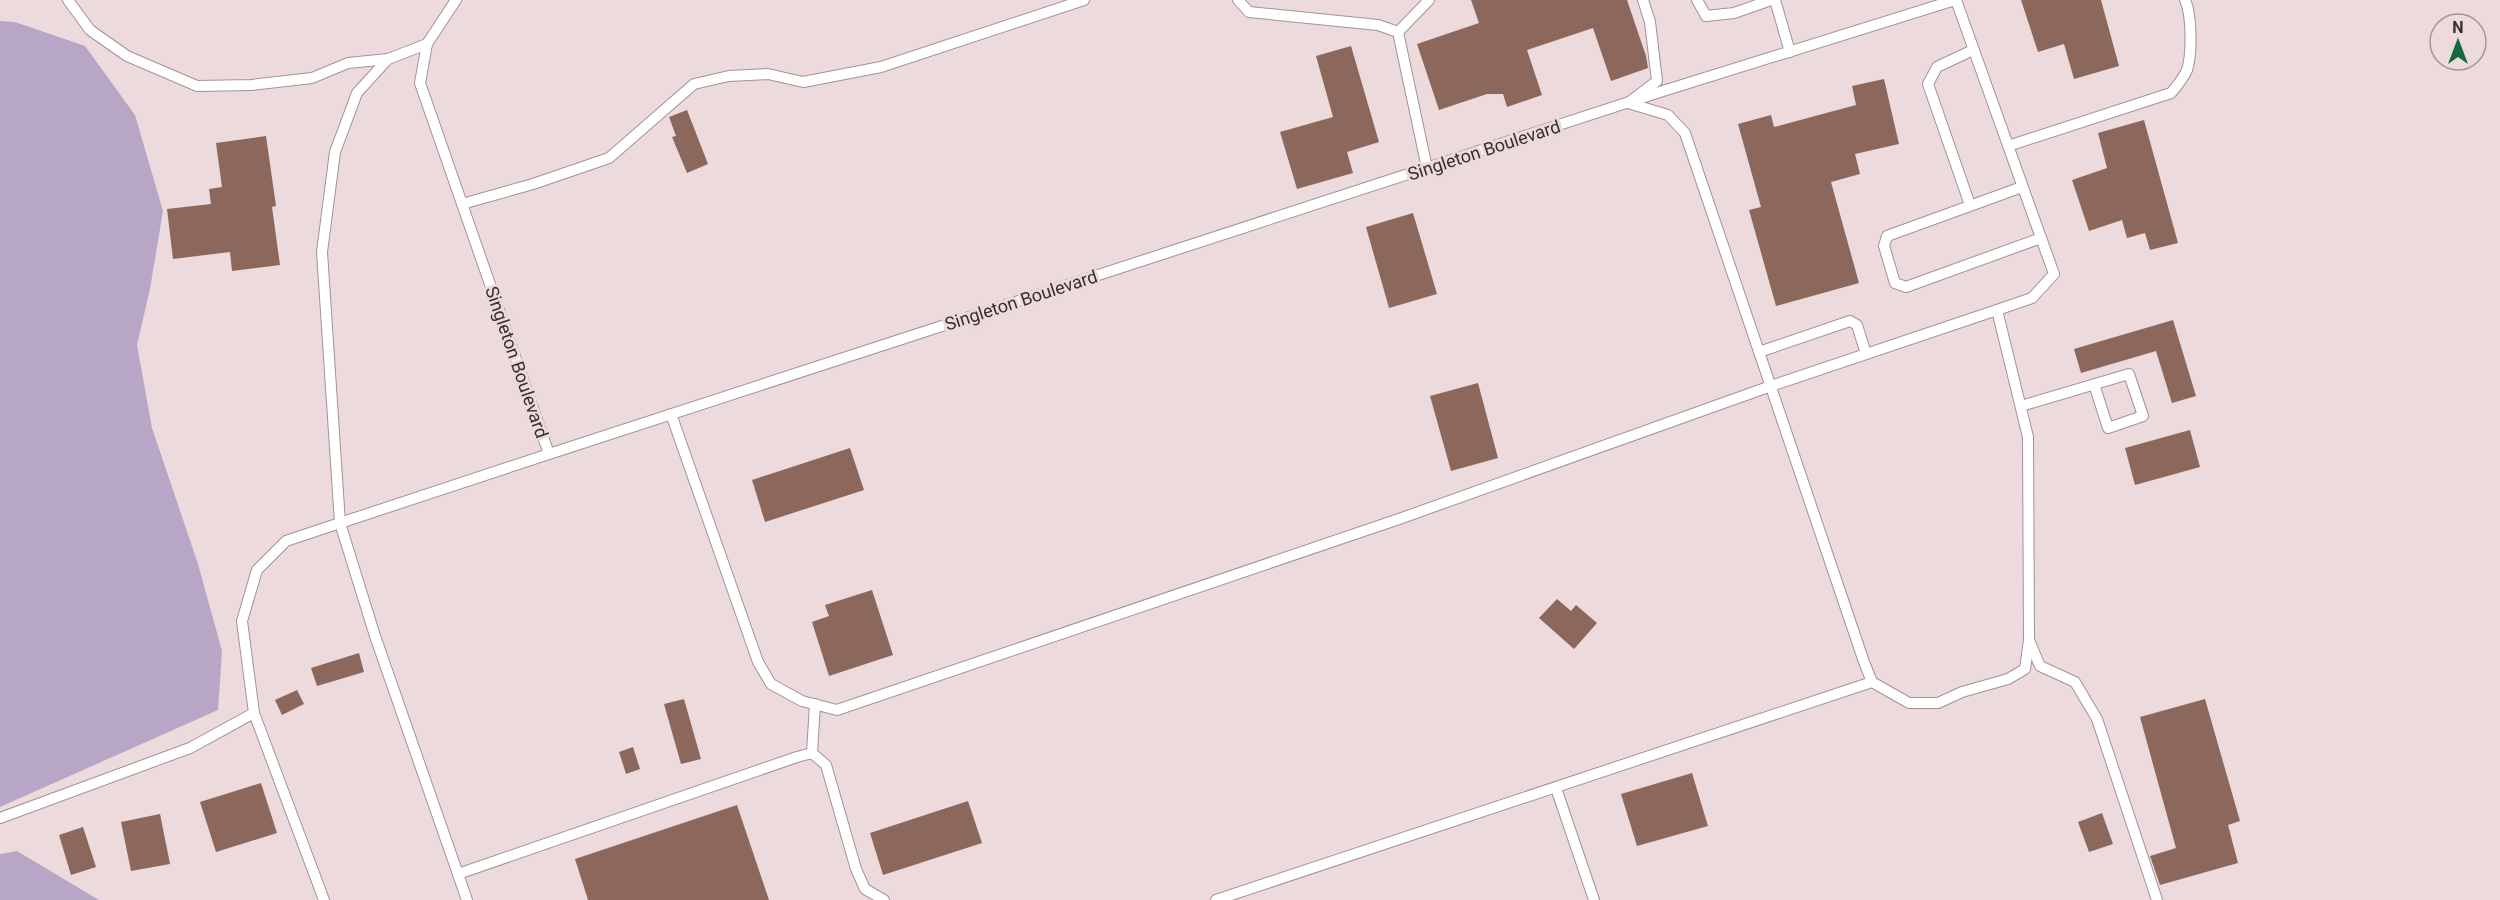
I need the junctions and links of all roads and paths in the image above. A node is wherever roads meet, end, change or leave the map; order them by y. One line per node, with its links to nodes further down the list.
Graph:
1 (68, 0): 15 (lane)
2 (456, 0): 12 (lane, Singleton Boulevard)
3 (1084, 0): 20 (lane)
4 (1238, 0): 11 (lane)
5 (1429, 0): 11 (lane)
6 (1643, 0): 16 (lane)
7 (1697, 0): 8 (lane)
8 (1773, 0): 14 (lane)
9 (1956, 0): 13 (lane); 14 (lane, Singleton Boulevard)
10 (2185, 0): 17 (lane)
11 (1398, 32): 18 (lane)
12 (427, 44): 15 (lane); 20 (lane, Singleton Boulevard)
13 (1973, 50): 17 (lane); 21 (lane)
14 (1790, 52): 16 (lane, Singleton Boulevard)
15 (388, 59): 31 (lane)
16 (1628, 103): 18 (lane, Singleton Boulevard); 24 (lane)
17 (2008, 146): 19 (lane)
18 (1427, 168): 29 (lane, Singleton Boulevard)
19 (2022, 187): 21 (lane); 22 (lane)
20 (462, 204): 30 (lane, Singleton Boulevard)
21 (1970, 205): 22 (lane)
22 (2041, 238): 23 (lane)
23 (1997, 310): 25 (lane); 28 (lane)
24 (1759, 352): 25 (lane); 27 (lane)
25 (1866, 354): 27 (lane)
26 (2094, 384): 26 (lane); 28 (lane)
27 (1771, 386): 33 (lane); 34 (lane)
28 (2021, 406): 32 (lane)
29 (671, 414): 30 (lane, Singleton Boulevard); 34 (lane)
30 (549, 454): 31 (lane)
31 (340, 523): 35 (lane); 39 (lane)
32 (2029, 640): 33 (lane); 45 (lane)
33 (1872, 682): 37 (lane)
34 (815, 704): 36 (lane)
35 (254, 713): 38 (lane); 40 (lane)
36 (812, 753): 39 (lane); 42 (lane)
37 (1556, 788): 43 (lane); 44 (lane)
38 (0, 818)
39 (458, 874): 41 (lane)
40 (324, 900)
41 (467, 900)
42 (884, 900)
43 (1216, 900)
44 (1594, 900)
45 (2157, 900)

